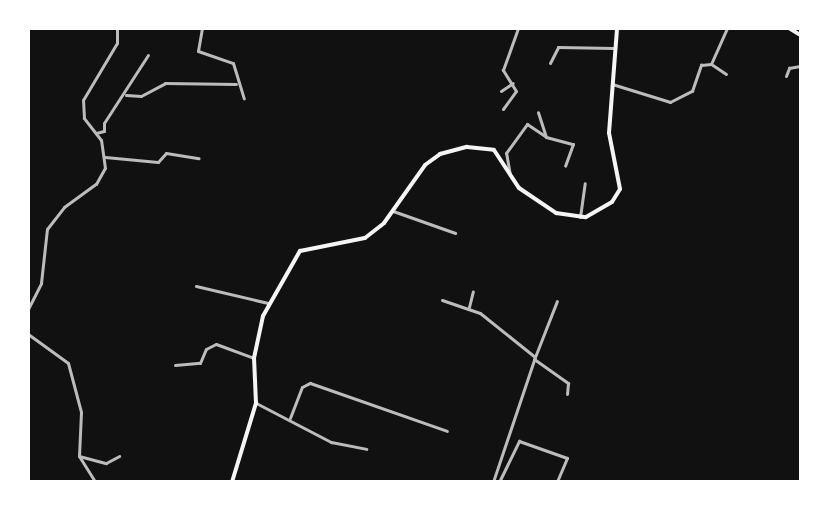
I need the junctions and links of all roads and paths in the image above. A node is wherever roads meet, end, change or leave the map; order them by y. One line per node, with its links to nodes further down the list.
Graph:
1 (117, 28): 23 (street)
2 (202, 28): 16 (street)
3 (518, 28): 15 (street)
4 (617, 28): 8 (main road)
5 (727, 28): 11 (street)
6 (789, 28): 7 (main road)
7 (801, 34)
8 (613, 48): 10 (street); 17 (main road)
9 (148, 55): 19 (street)
10 (550, 63)
11 (711, 64): 13 (street); 17 (street)
12 (801, 66): 14 (street)
13 (726, 74)
14 (786, 76)
15 (513, 83): 18 (street); 21 (street)
16 (236, 84): 19 (street); 20 (street)
17 (612, 84): 31 (main road)
18 (501, 91)
19 (126, 94): 23 (street)
20 (244, 98)
21 (503, 108)
22 (538, 112): 24 (street)
23 (96, 133): 25 (street)
24 (546, 137): 27 (street); 28 (street)
25 (105, 157): 26 (street); 39 (street)
26 (199, 158)
27 (565, 166)
28 (510, 177): 30 (main road); 31 (main road)
29 (585, 183): 31 (street)
30 (392, 210): 32 (street); 37 (main road)
31 (580, 217)
32 (455, 233)
33 (196, 286): 37 (street)
34 (473, 291): 38 (street)
35 (442, 300): 38 (street)
36 (557, 301): 42 (street)
37 (268, 303): 41 (main road)
38 (469, 307): 42 (street)
39 (28, 309)
40 (28, 334): 49 (street)
41 (254, 358): 43 (street); 45 (main road)
42 (534, 358): 44 (street); 53 (street)
43 (175, 364)
44 (567, 394)
45 (256, 403): 46 (street); 52 (main road)
46 (291, 418): 47 (street); 48 (street)
47 (447, 431)
48 (366, 449)
49 (79, 456): 50 (street); 51 (street)
50 (119, 456)
51 (95, 482)
52 (232, 482)
53 (493, 482)
54 (499, 482): 55 (street)
55 (557, 482)

